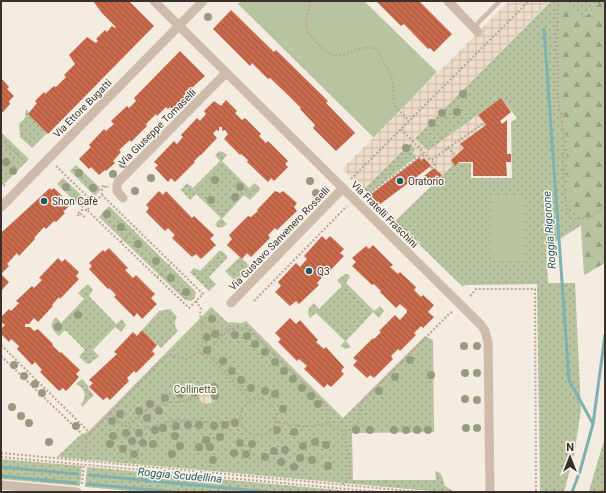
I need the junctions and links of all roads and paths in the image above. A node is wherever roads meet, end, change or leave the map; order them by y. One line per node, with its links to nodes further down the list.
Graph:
1 (154, 1): 8 (street, Via Fratelli Fraschini)
2 (202, 1): 8 (street, Via Ettore Bugatti)
3 (310, 1): 11 (path)
4 (448, 1): 9 (street)
5 (500, 1): 9 (lane)
6 (529, 1): 11 (path)
7 (558, 1): 34 (path)
8 (179, 25): 10 (street, Via Fratelli Fraschini); 32 (street, Via Ettore Bugatti)
9 (476, 30)
10 (226, 72): 27 (street, Via Fratelli Fraschini); 30 (street, Via Giuseppe Tomaselli)
11 (408, 121): 13 (path)
12 (484, 123): 15 (path)
13 (401, 129): 16 (path); 23 (path)
14 (1, 139): 20 (path)
15 (448, 148): 17 (path); 19 (path)
16 (425, 153): 18 (path); 19 (path); 29 (path)
17 (456, 156)
18 (420, 160)
19 (432, 160): 22 (path)
20 (27, 164)
21 (56, 166): 31 (path)
22 (431, 168)
23 (351, 179)
24 (1, 182): 26 (path)
25 (104, 185): 28 (path)
26 (5, 186)
27 (343, 188): 44 (street, Via Gustavo Sanvenero Rosselli); 74 (street, Via Fratelli Fraschini)
28 (102, 195): 31 (path); 37 (path)
29 (368, 196)
30 (123, 198)
31 (94, 203): 35 (path)
32 (1, 206)
33 (347, 206): 43 (path)
34 (605, 207)
35 (87, 210): 36 (path); 38 (path)
36 (85, 217)
37 (136, 228): 38 (path); 39 (path)
38 (121, 242): 40 (path)
39 (172, 262): 40 (path); 42 (path)
40 (157, 277): 42 (path)
41 (470, 296): 75 (path)
42 (196, 301): 46 (path)
43 (254, 301)
44 (231, 303)
45 (453, 312): 61 (path)
46 (201, 322): 48 (path); 51 (path)
47 (236, 328): 48 (path); 49 (path); 59 (path)
48 (218, 330): 49 (path)
49 (220, 338): 52 (path)
50 (1, 345): 62 (path)
51 (198, 353): 52 (path); 56 (path)
52 (205, 354): 55 (path)
53 (1, 356): 63 (path)
54 (199, 398): 60 (path)
55 (251, 400): 57 (path); 58 (path)
56 (110, 413): 60 (path); 62 (path)
57 (240, 418): 58 (path); 60 (path)
58 (275, 422): 59 (path)
59 (330, 423): 61 (path)
60 (125, 426)
61 (342, 430): 70 (path)
62 (90, 433): 63 (path)
63 (87, 437): 66 (path)
64 (1, 453): 66 (path)
65 (1, 457): 67 (path)
66 (85, 460): 67 (path); 70 (path)
67 (84, 464): 68 (path); 72 (path)
68 (83, 482)
69 (1, 485): 71 (street)
70 (342, 485): 73 (path)
71 (77, 492)
72 (379, 492)
73 (420, 492)
74 (490, 492)
75 (536, 492)

